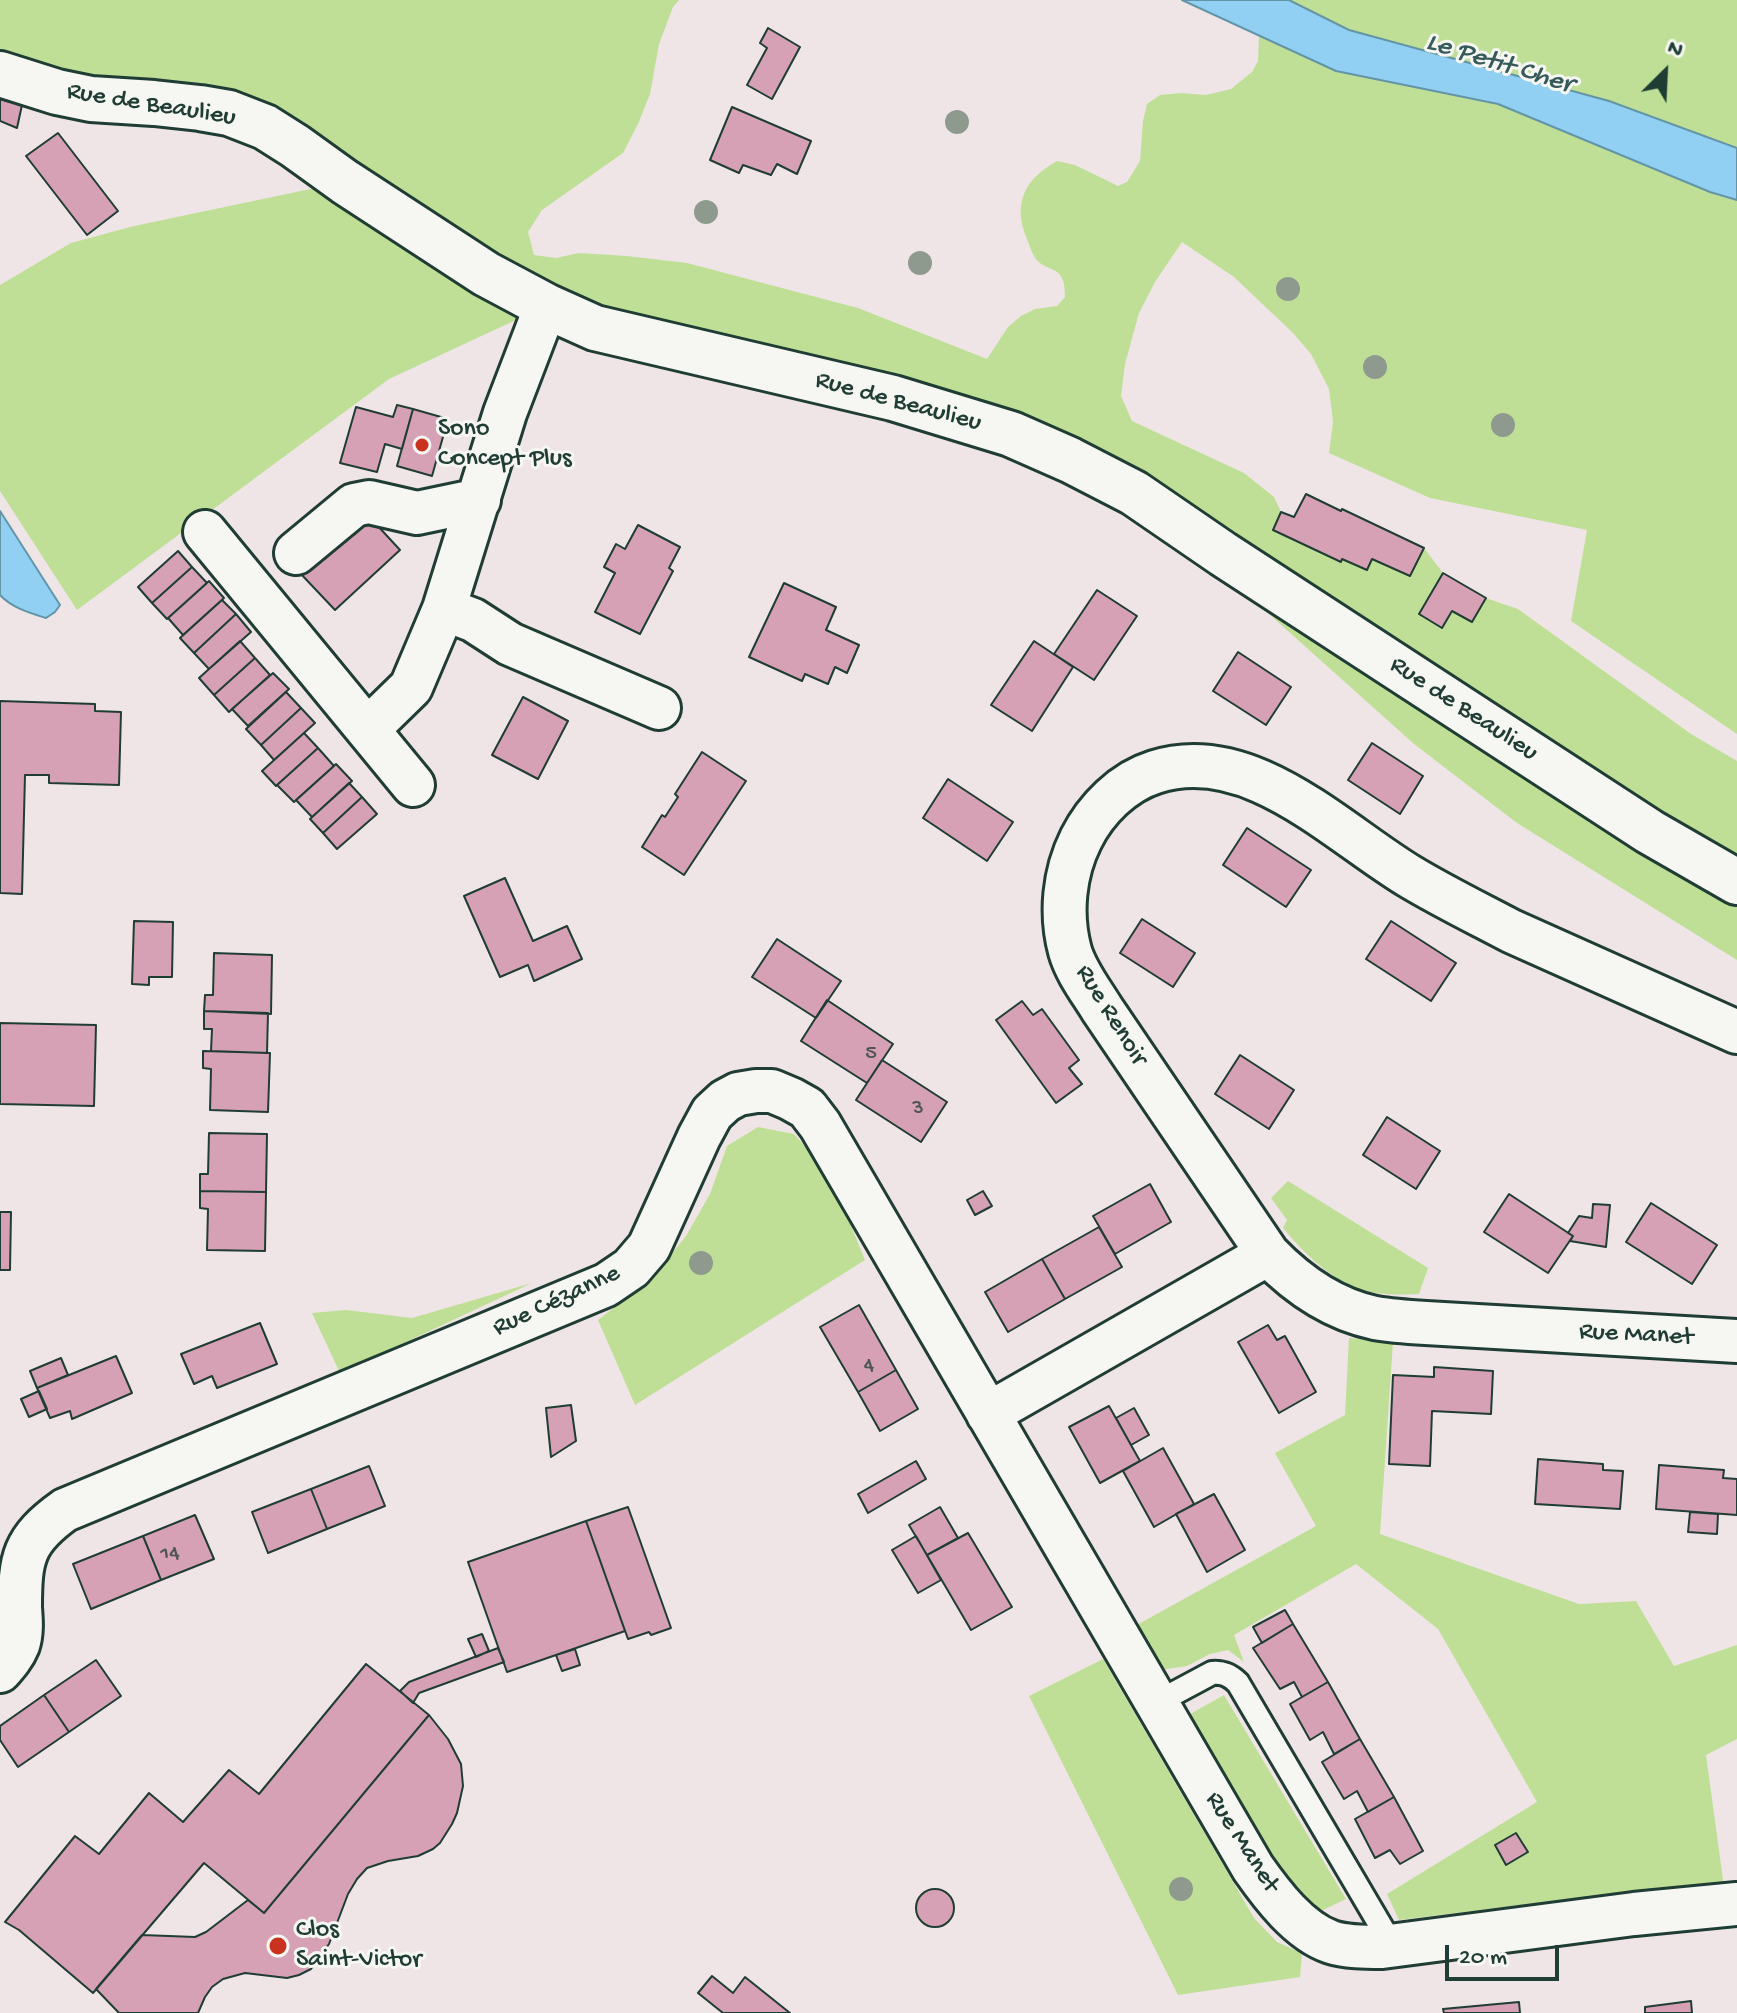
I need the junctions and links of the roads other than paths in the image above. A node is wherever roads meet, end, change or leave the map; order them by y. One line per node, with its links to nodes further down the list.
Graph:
1 (0, 74): 2 (street, Rue de Beaulieu)
2 (546, 306): 3 (street); 10 (street, Rue de Beaulieu)
3 (479, 500): 5 (street); 6 (street)
4 (205, 532): 8 (street)
5 (296, 553)
6 (444, 609): 7 (street); 8 (street)
7 (659, 708)
8 (368, 729): 9 (street)
9 (413, 785)
10 (1737, 882)
11 (1737, 1032): 12 (street, Rue Renoir)
12 (1268, 1254): 13 (street, Rue Manet); 14 (street)
13 (1737, 1341)
14 (988, 1414): 15 (street, Rue Cézanne); 16 (street, Rue Manet)
15 (0, 1671)
16 (1156, 1703): 18 (street, Rue Manet); 18 (lane)
17 (1737, 1904): 18 (street, Rue Manet)
18 (1392, 1945)

